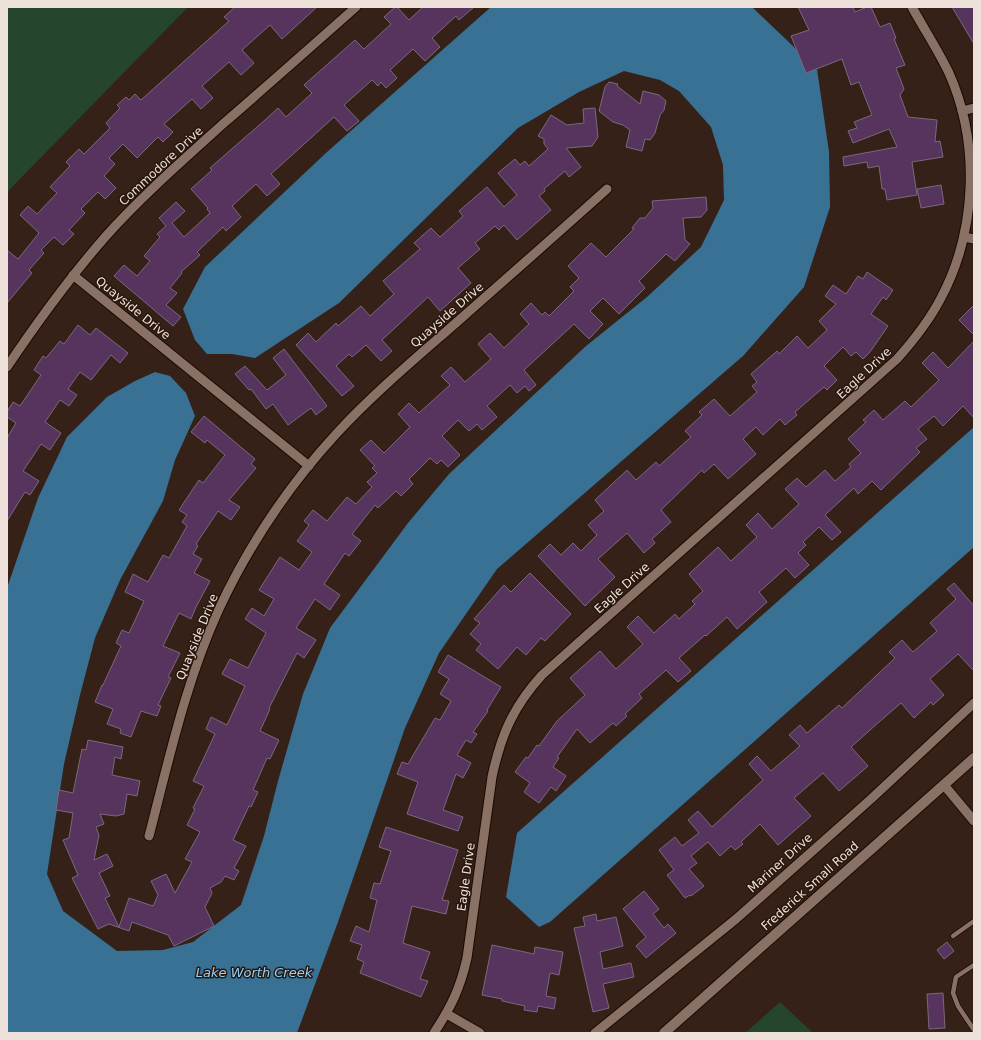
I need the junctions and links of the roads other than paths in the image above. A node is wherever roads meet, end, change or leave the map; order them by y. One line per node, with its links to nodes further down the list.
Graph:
1 (356, 7): 8 (street, Commodore Drive)
2 (912, 7): 4 (street, Eagle Drive)
3 (974, 108): 4 (street)
4 (962, 111): 6 (street, Eagle Drive)
5 (607, 190): 10 (street, Quayside Drive)
6 (964, 237): 7 (street); 19 (street, Eagle Drive)
7 (974, 239)
8 (73, 275): 9 (street, Commodore Drive); 10 (street, Quayside Drive)
9 (7, 367)
10 (308, 466): 15 (street, Quayside Drive)
11 (974, 703): 23 (street, Mariner Drive)
12 (974, 758): 13 (street, Frederick Small Road)
13 (944, 785): 14 (street); 24 (street, Frederick Small Road)
14 (974, 821)
15 (149, 836)
16 (974, 921): 17 (lane)
17 (953, 936)
18 (974, 965): 20 (lane)
19 (447, 1014): 21 (street, Eagle Drive); 22 (street)
20 (974, 1030)
21 (434, 1033)
22 (480, 1033)
23 (595, 1033)
24 (664, 1033)

